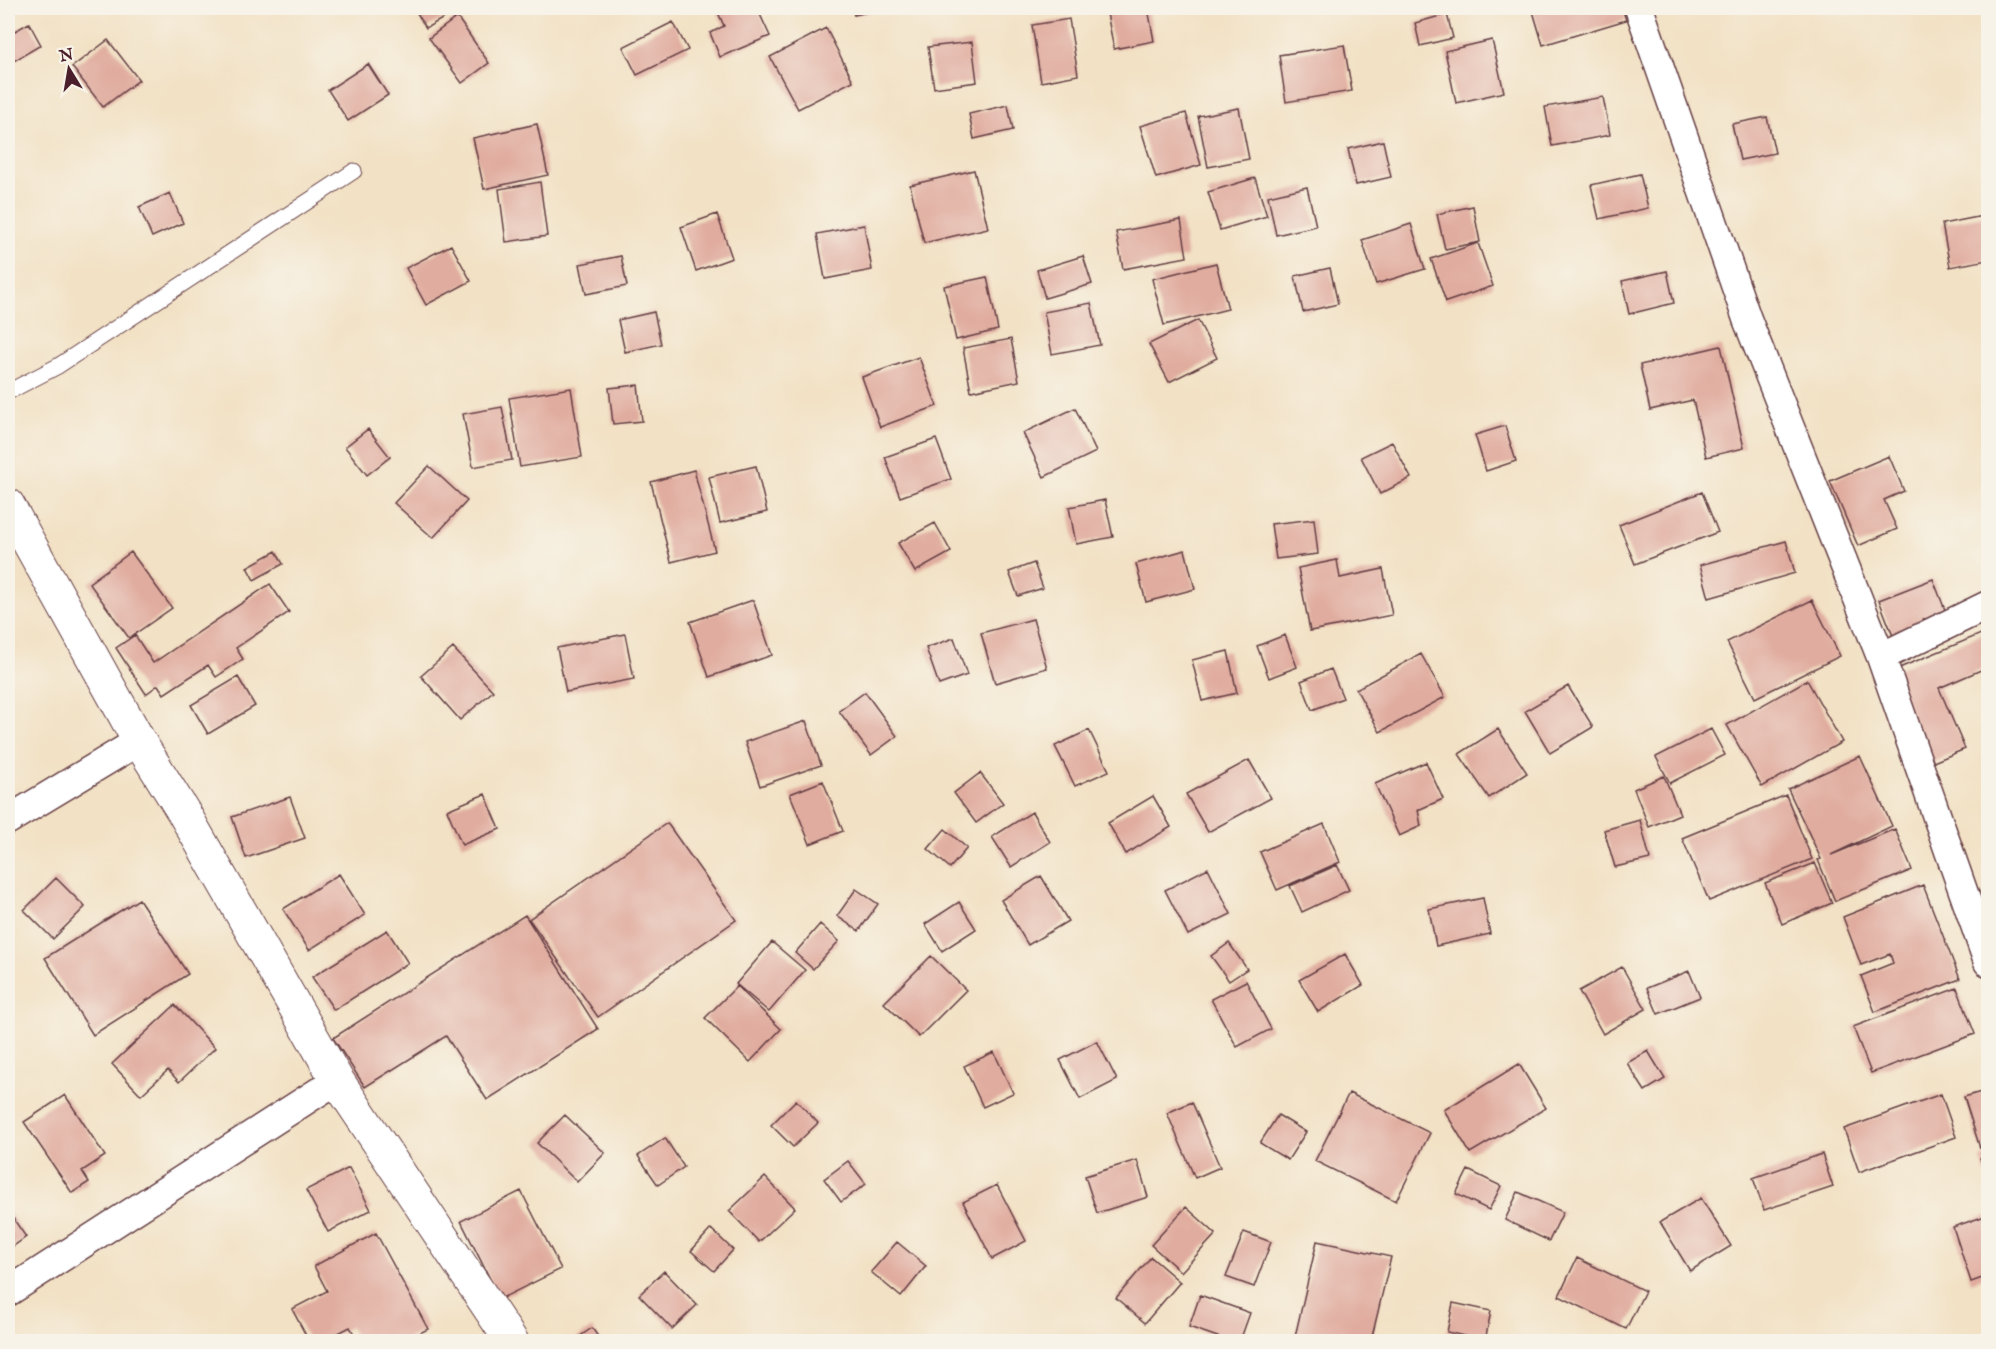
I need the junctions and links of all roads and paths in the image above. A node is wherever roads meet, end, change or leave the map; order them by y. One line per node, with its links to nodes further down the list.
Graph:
1 (1639, 8): 6 (street)
2 (354, 171): 3 (lane)
3 (8, 392)
4 (12, 525): 7 (street)
5 (1989, 605): 6 (street)
6 (1881, 657): 9 (street)
7 (139, 741): 8 (street); 10 (street)
8 (8, 820)
9 (1989, 962)
10 (337, 1080): 11 (street); 12 (street)
11 (8, 1292)
12 (512, 1341)

